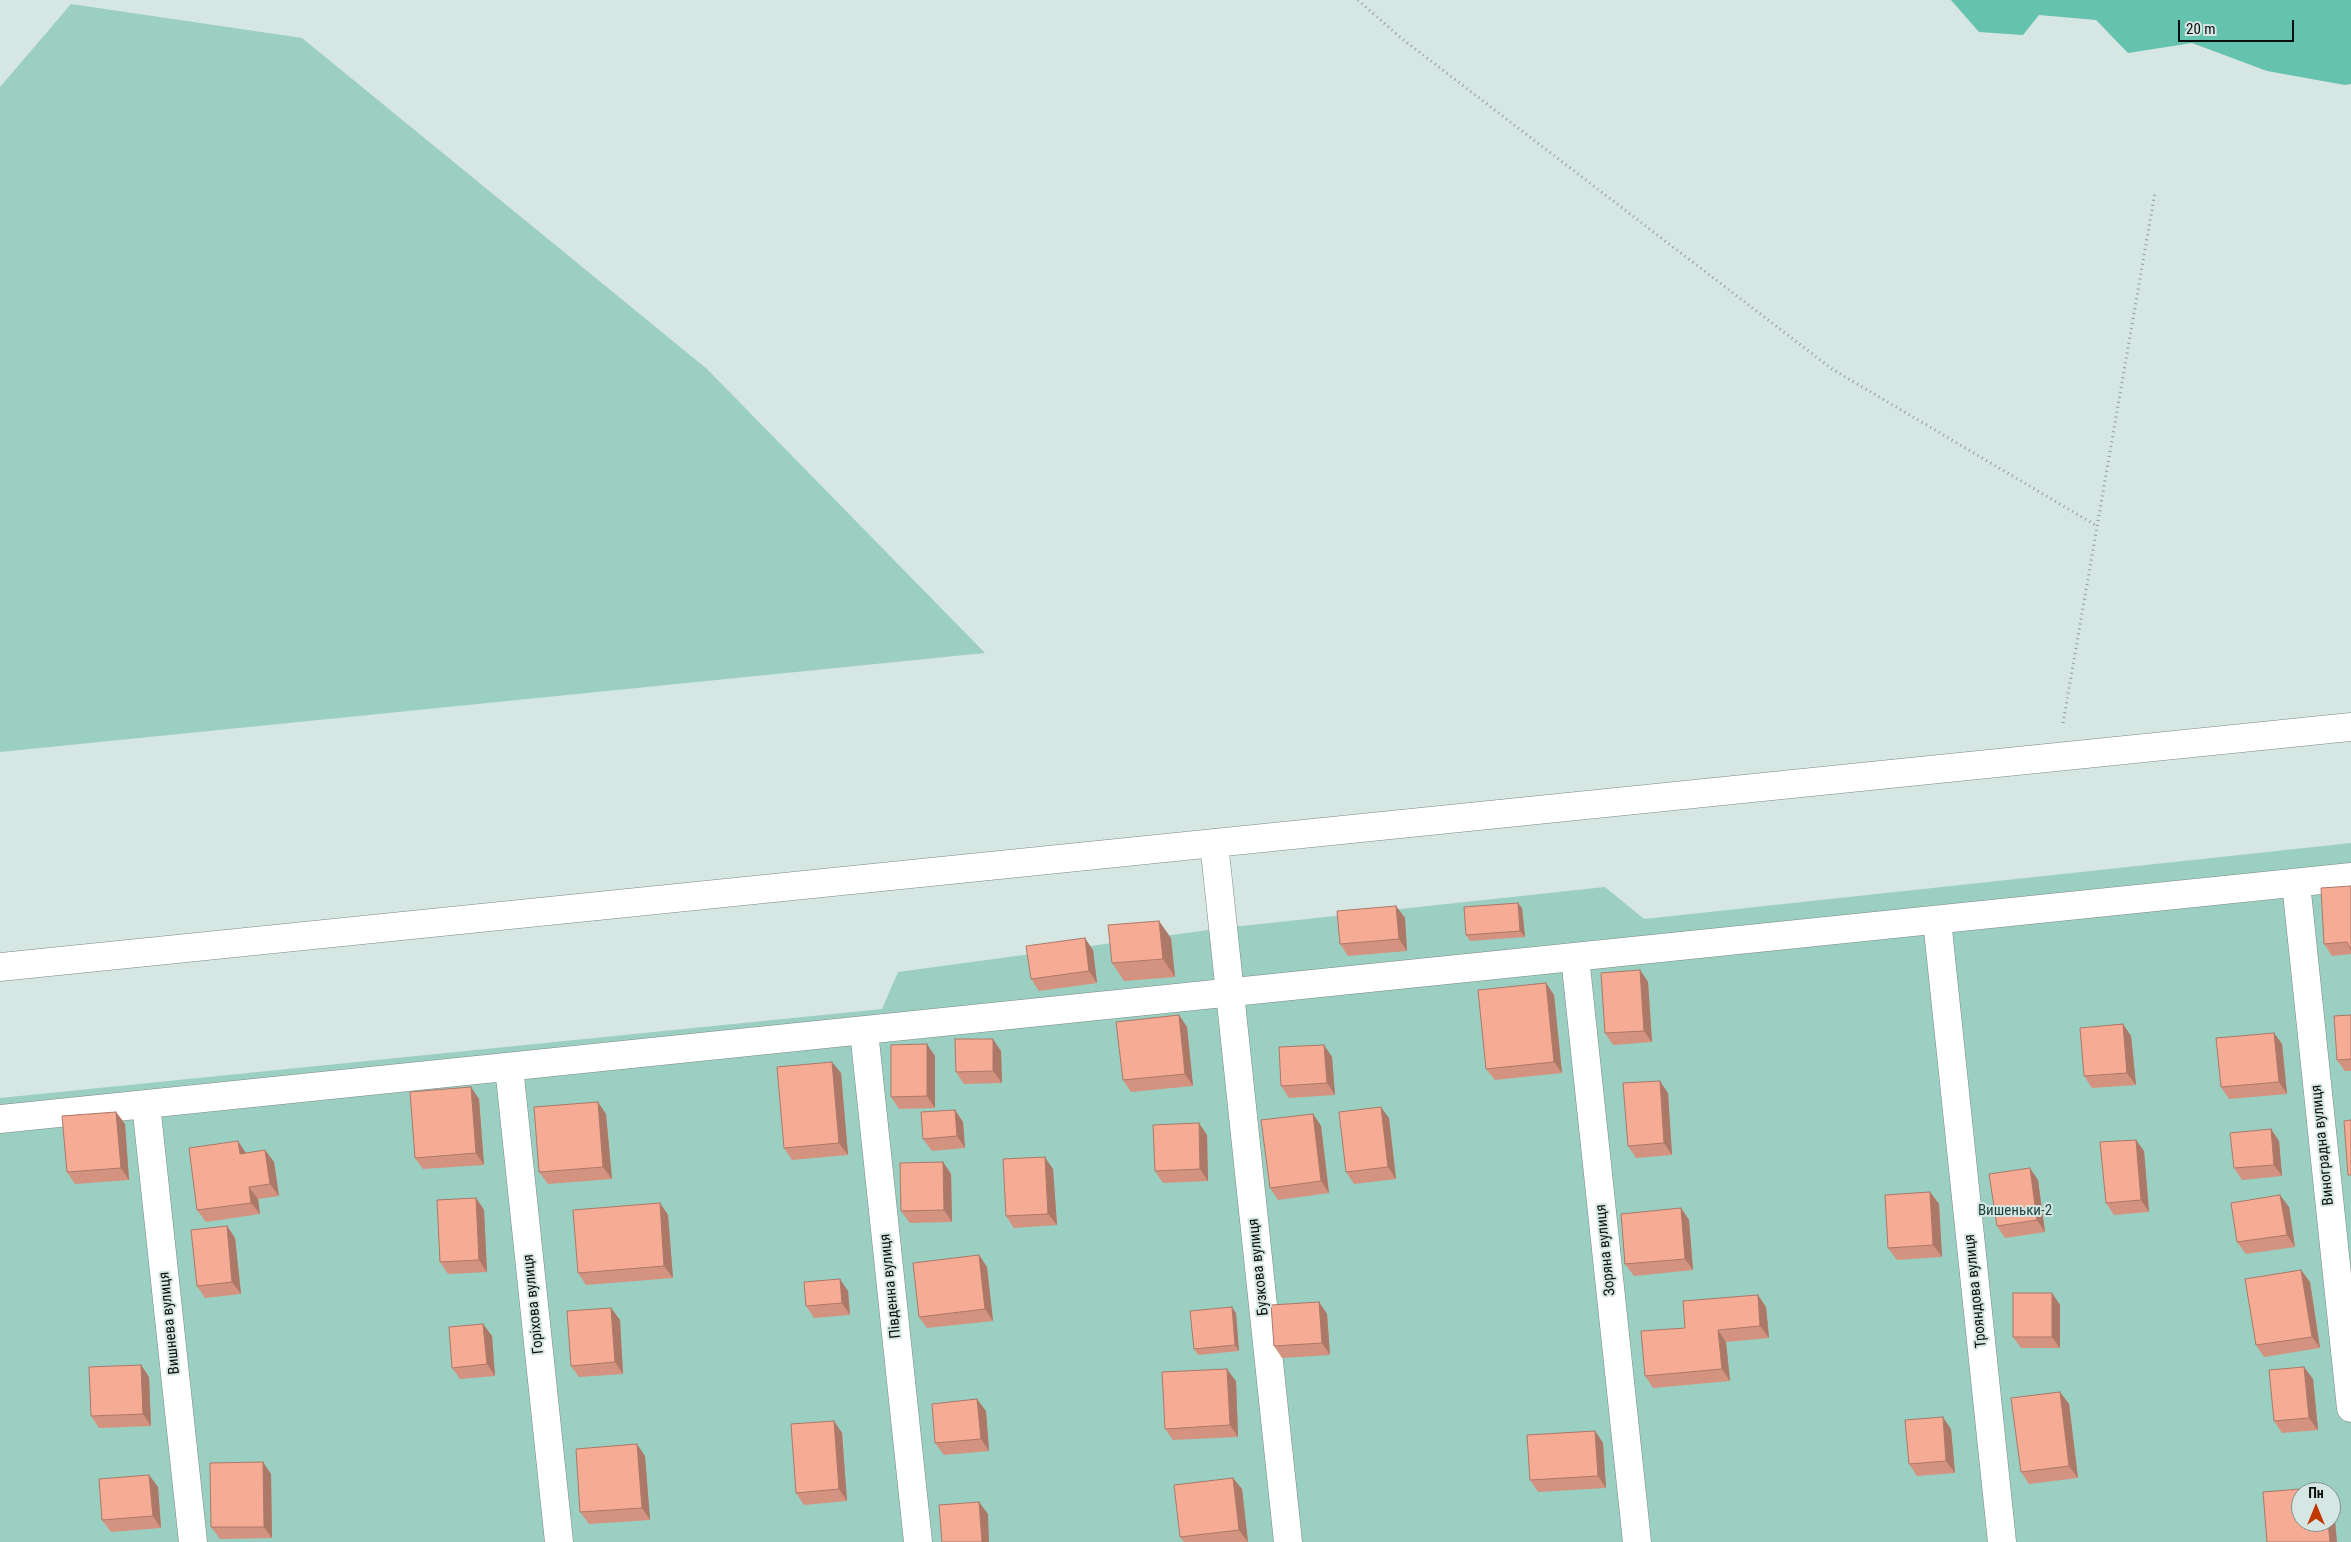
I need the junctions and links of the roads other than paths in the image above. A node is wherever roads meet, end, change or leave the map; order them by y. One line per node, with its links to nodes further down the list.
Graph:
1 (2351, 727): 2 (street)
2 (1214, 844): 7 (street); 8 (street, Бузкова вулиця)
3 (2351, 877): 4 (street)
4 (2296, 883): 5 (street); 13 (street, Виноградна вулиця)
5 (1937, 920): 6 (street); 19 (street, Трояндова вулиця)
6 (1575, 958): 8 (street); 18 (street, Зоряна вулиця)
7 (0, 967)
8 (1230, 993): 9 (street); 17 (street, Бузкова вулиця)
9 (864, 1031): 10 (street); 16 (street, Південна вулиця)
10 (509, 1067): 11 (street); 15 (street, Горіхова вулиця)
11 (146, 1104): 12 (street); 14 (street, Вишнева вулиця)
12 (0, 1119)
13 (2351, 1408)
14 (193, 1542)
15 (559, 1542)
16 (918, 1542)
17 (1288, 1542)
18 (1637, 1542)
19 (2002, 1542)

